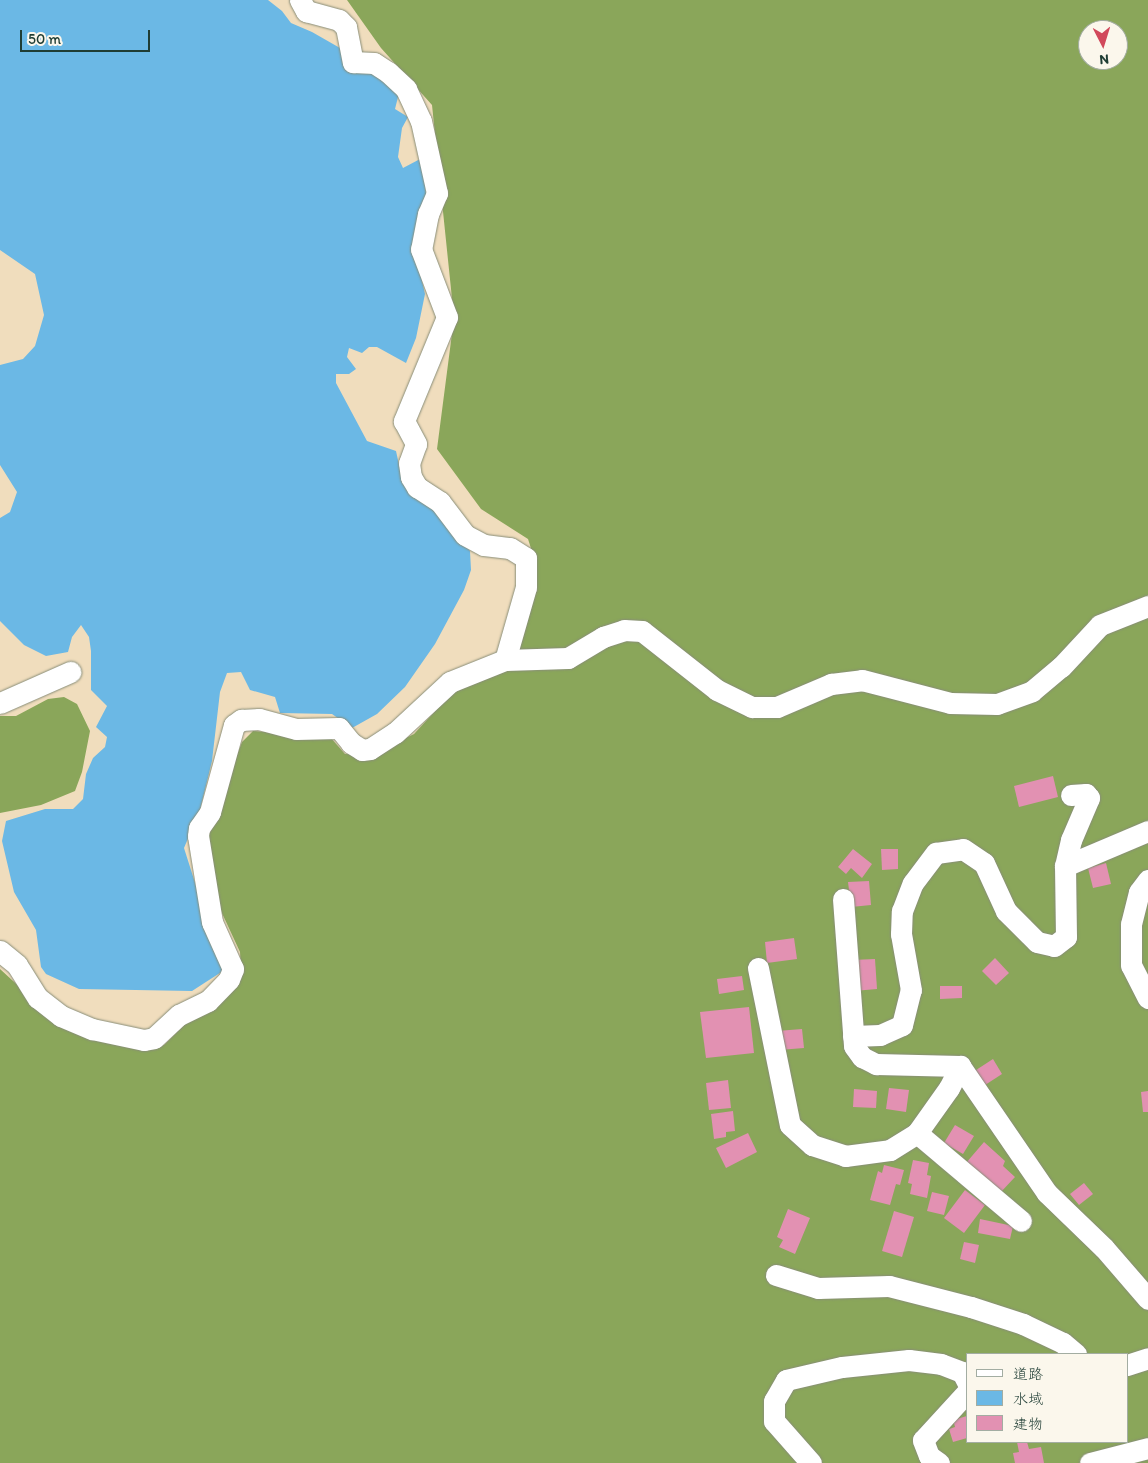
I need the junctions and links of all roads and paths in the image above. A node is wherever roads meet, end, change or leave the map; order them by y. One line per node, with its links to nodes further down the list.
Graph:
1 (300, 0): 3 (street)
2 (1148, 606): 3 (street)
3 (505, 660): 11 (street)
4 (70, 672): 5 (street)
5 (0, 703)
6 (1071, 795): 8 (street)
7 (1148, 831): 8 (street)
8 (1065, 866): 14 (street)
9 (1148, 880): 13 (street)
10 (843, 899): 14 (street)
11 (0, 951)
12 (758, 968): 16 (street)
13 (1148, 998)
14 (853, 1036): 15 (street)
15 (960, 1066): 16 (street); 19 (street)
16 (917, 1133): 17 (street)
17 (1021, 1220)
18 (776, 1275): 20 (street)
19 (1148, 1300)
20 (1075, 1353)
21 (1148, 1358): 22 (street)
22 (1128, 1365)
23 (966, 1380): 26 (street)
24 (966, 1393): 27 (street)
25 (1148, 1448): 28 (street)
26 (811, 1463)
27 (939, 1463)
28 (1090, 1463)

